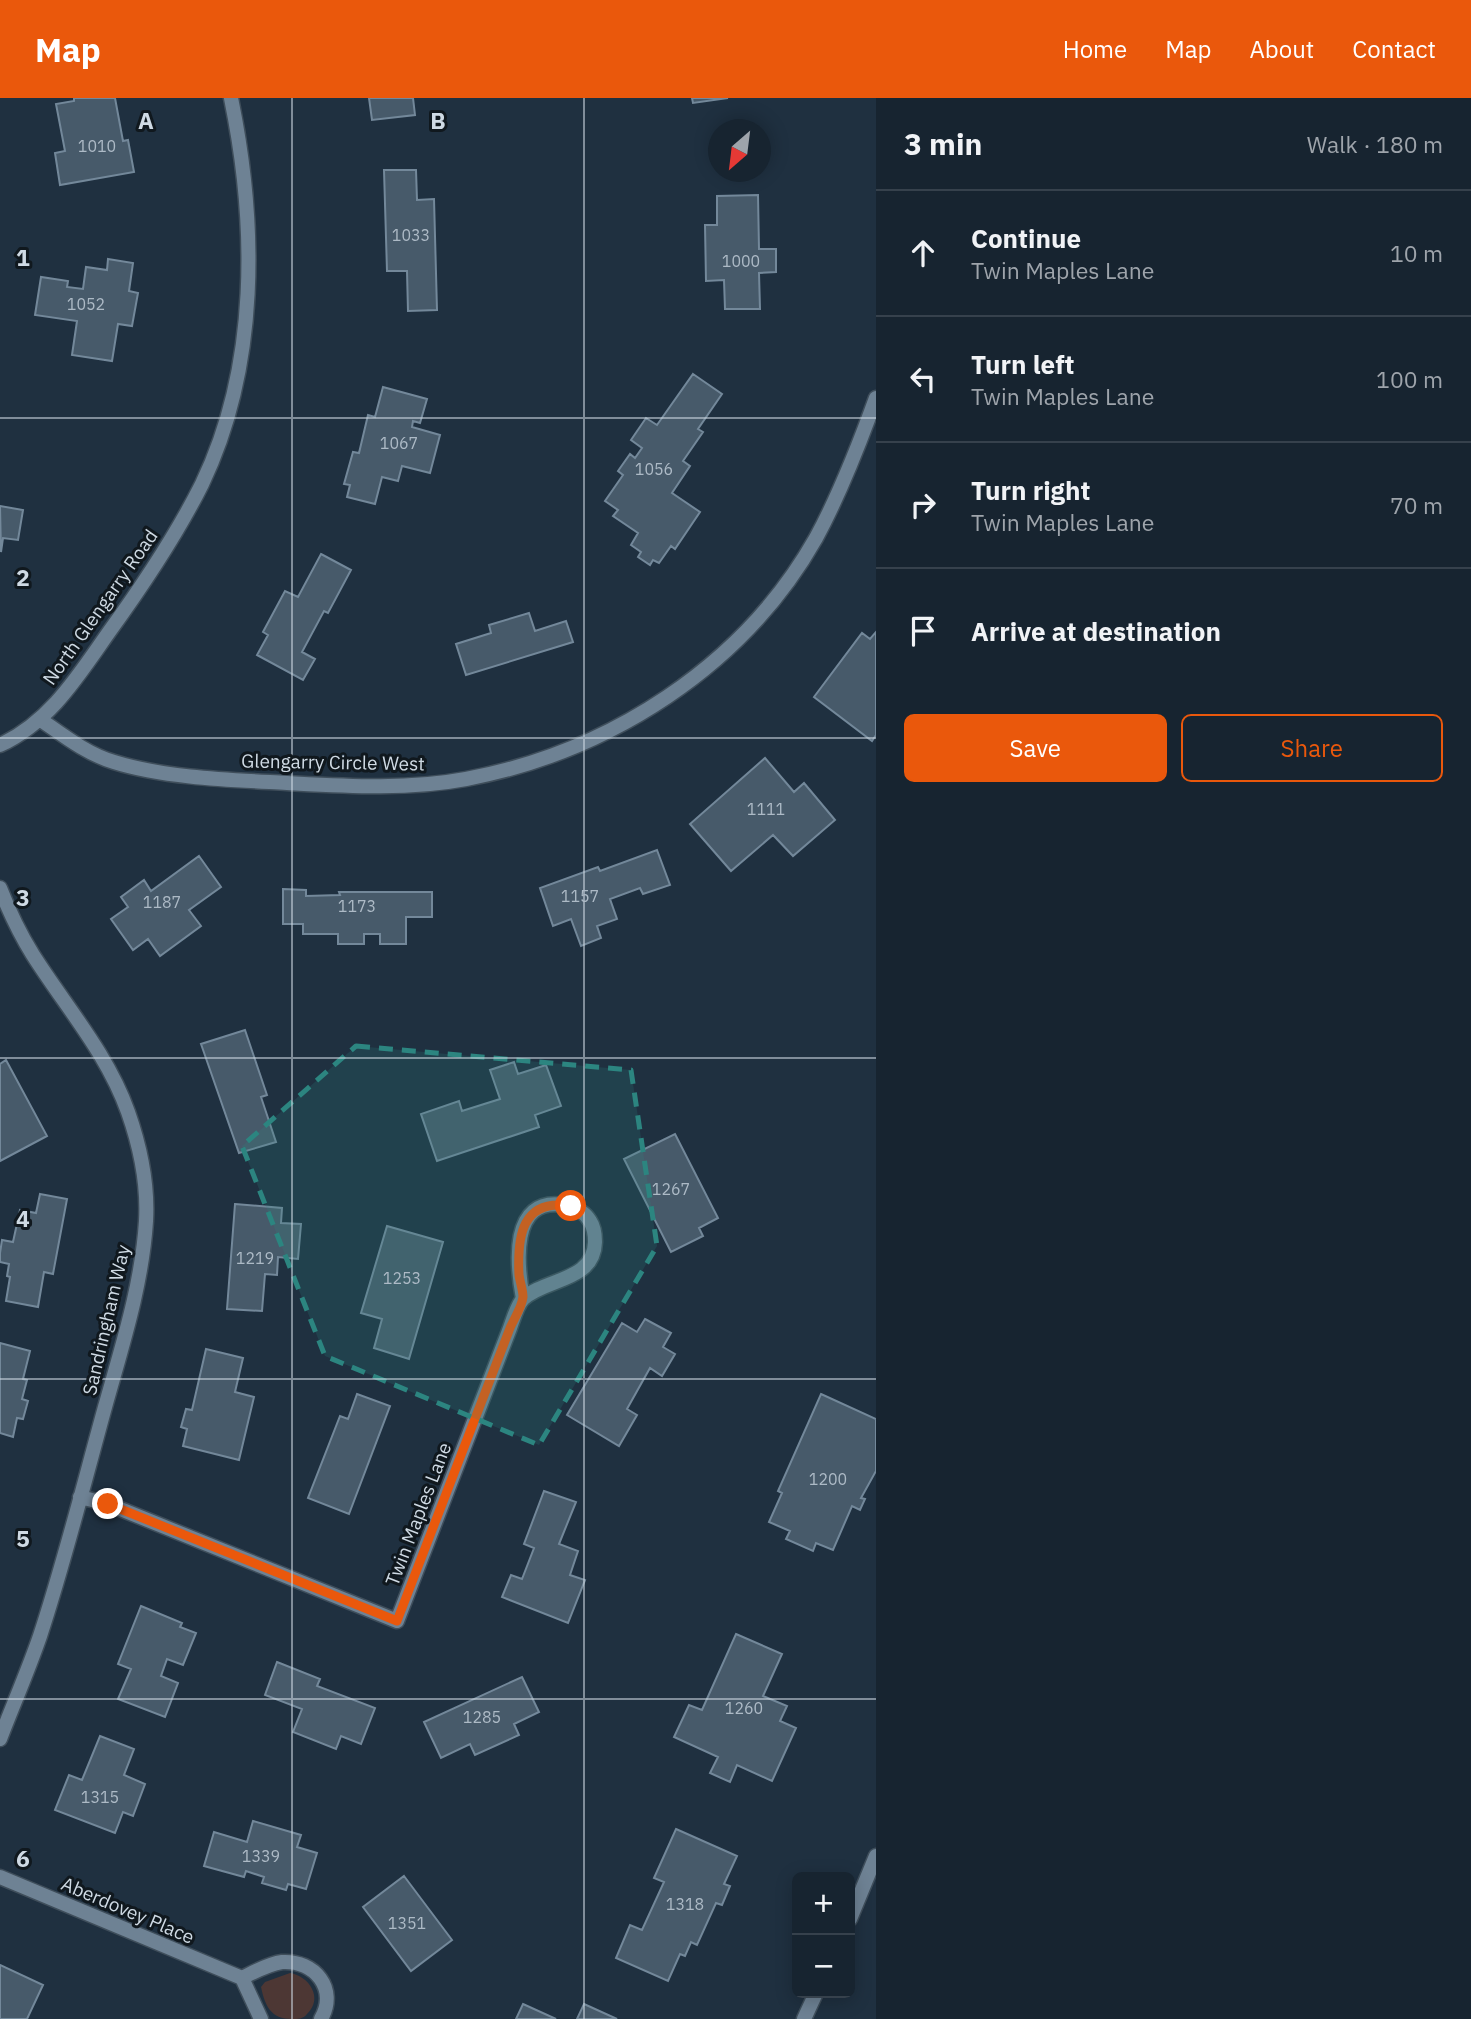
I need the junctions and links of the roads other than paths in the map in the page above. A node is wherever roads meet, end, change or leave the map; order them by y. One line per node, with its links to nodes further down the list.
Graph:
1 (231, 98): 3 (street, North Glengarry Road)
2 (876, 398): 3 (street, Glengarry Circle West)
3 (41, 720): 4 (street, North Glengarry Road)
4 (0, 745)
5 (0, 888): 7 (street, Sandringham Way)
6 (523, 1299): 6 (street); 7 (street, Twin Maples Lane)
7 (80, 1497): 8 (street, Sandringham Way)
8 (0, 1739)
9 (876, 1856): 11 (street)
10 (0, 1877): 12 (street, Aberdovey Place)
11 (855, 1907)
12 (242, 1978): 14 (street); 15 (street)
13 (814, 1998): 16 (street)
14 (261, 2019)
15 (321, 2019)
16 (804, 2019)

